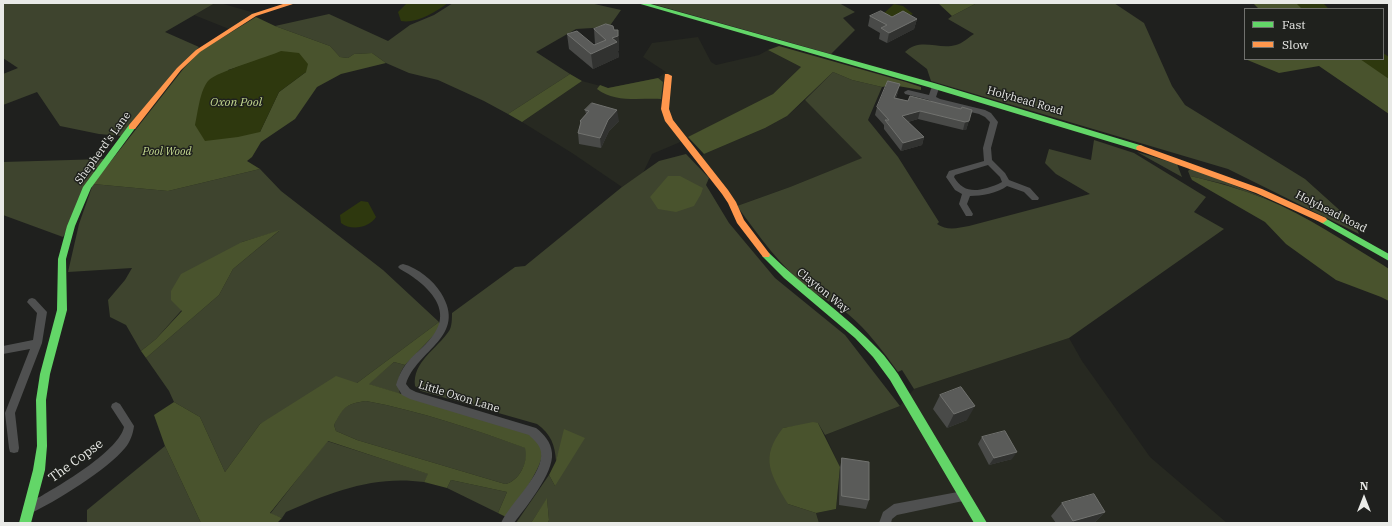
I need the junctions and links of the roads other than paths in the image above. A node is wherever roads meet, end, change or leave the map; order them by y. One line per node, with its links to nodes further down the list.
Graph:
1 (293, 3): 21 (street, Shepherd's Lane)
2 (640, 3): 4 (street, Holyhead Road)
3 (668, 76): 20 (street, Clayton Way)
4 (935, 88): 6 (street); 12 (street, Holyhead Road)
5 (908, 92): 6 (street)
6 (932, 98): 7 (street)
7 (989, 162): 8 (street); 9 (street)
8 (1006, 182): 9 (street); 10 (street)
9 (966, 194): 11 (street)
10 (1035, 198)
11 (969, 214)
12 (1389, 258)
13 (403, 266): 23 (street, Little Oxon Lane)
14 (32, 302): 15 (street)
15 (37, 343): 16 (street); 18 (street)
16 (3, 350)
17 (116, 407): 21 (street, The Copse)
18 (7, 434): 19 (street)
19 (14, 448)
20 (963, 496): 24 (street); 25 (street, Clayton Way)
21 (29, 508): 22 (street, Shepherd's Lane)
22 (25, 523)
23 (507, 523)
24 (885, 523)
25 (980, 523)

